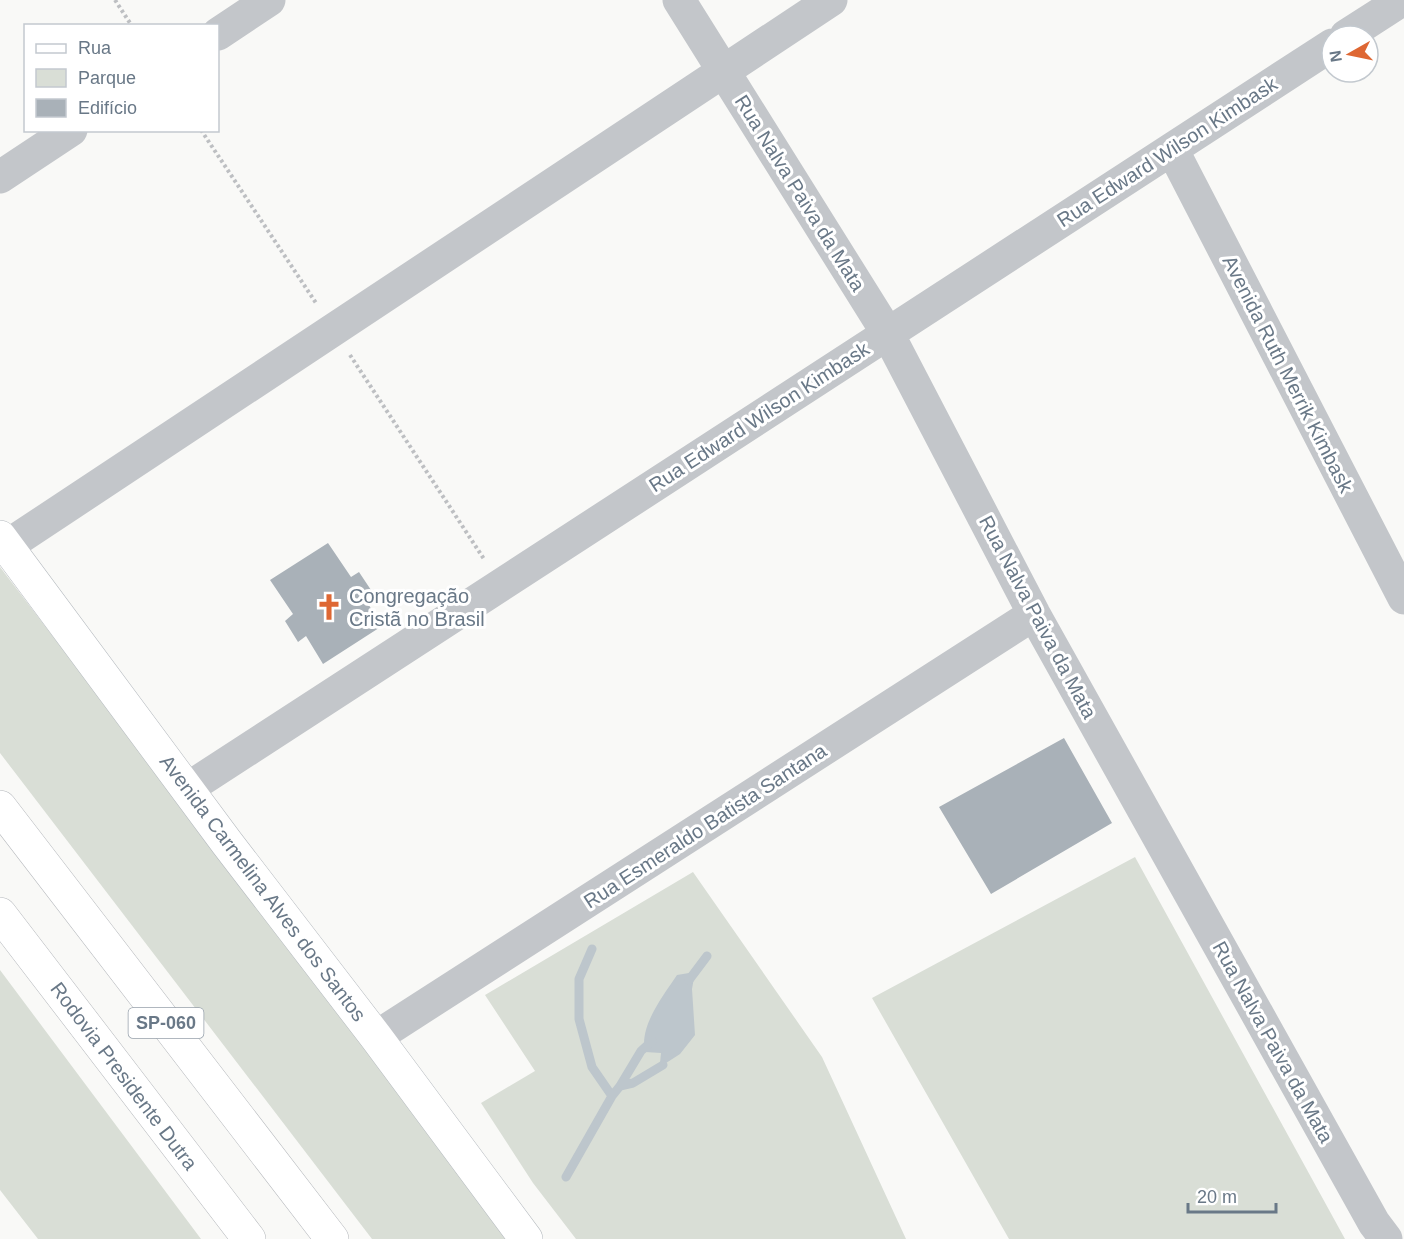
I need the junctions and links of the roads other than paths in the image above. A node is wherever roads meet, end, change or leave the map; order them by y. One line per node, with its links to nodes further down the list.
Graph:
1 (269, 0): 6 (street)
2 (680, 0): 8 (street, Rua Nalva Paiva da Mata)
3 (831, 0): 8 (street)
4 (1402, 0): 5 (street)
5 (1365, 24)
6 (219, 33)
7 (1320, 53): 10 (street, Rua Edward Wilson Kimbask)
8 (725, 71): 12 (street, Rua Nalva Paiva da Mata); 13 (street)
9 (68, 132): 11 (street)
10 (1172, 149): 12 (street, Rua Edward Wilson Kimbask); 14 (street, Avenida Ruth Merrik Kimbask)
11 (0, 177)
12 (888, 334): 15 (street, Rua Nalva Paiva da Mata); 16 (street, Rua Edward Wilson Kimbask)
13 (3, 542): 16 (main road, Avenida Carmelina Alves dos Santos)
14 (1404, 598)
15 (1034, 614): 19 (street, Rua Esmeraldo Batista Santana); 23 (street, Rua Nalva Paiva da Mata)
16 (187, 789): 19 (main road, Avenida Carmelina Alves dos Santos)
17 (0, 807): 21 (main road, SP-060)
18 (0, 914): 20 (main road, Rodovia Presidente Dutra / SP-060)
19 (376, 1037): 22 (main road, Avenida Carmelina Alves dos Santos)
20 (249, 1239)
21 (332, 1239)
22 (526, 1239)
23 (1386, 1239)

